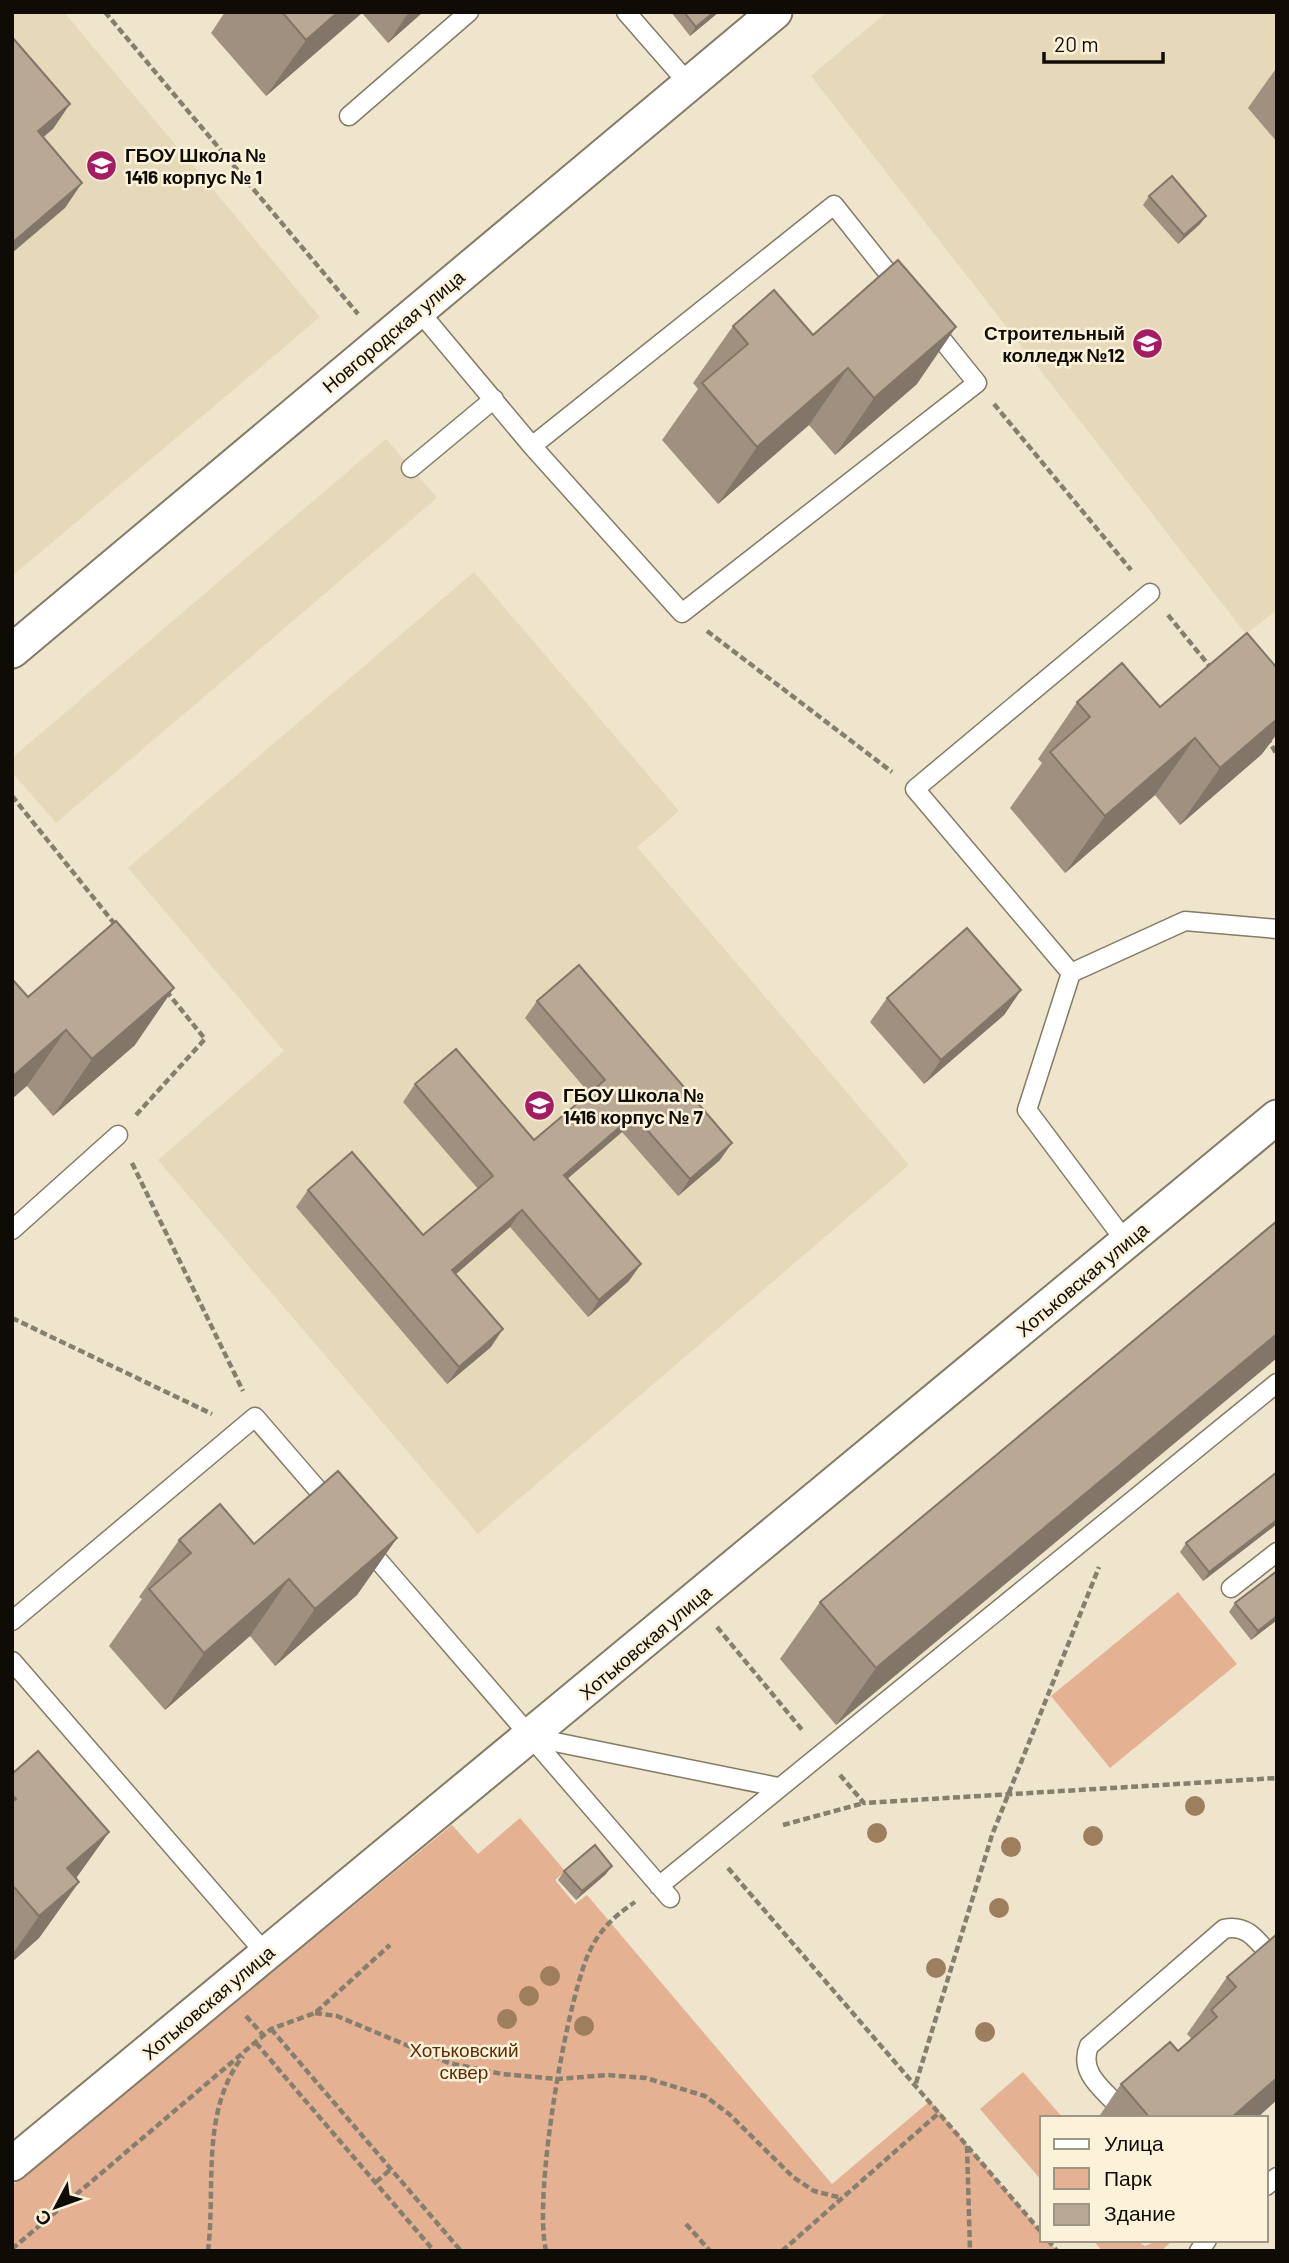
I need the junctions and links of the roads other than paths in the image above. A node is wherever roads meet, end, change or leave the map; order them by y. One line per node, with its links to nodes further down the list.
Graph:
1 (469, 12): 5 (lane)
2 (626, 12): 4 (lane)
3 (775, 12): 4 (street, Новгородская улица)
4 (688, 83): 6 (street, Новгородская улица)
5 (349, 116)
6 (419, 311): 7 (lane); 11 (street, Новгородская улица)
7 (494, 399): 8 (lane); 9 (lane)
8 (532, 446): 8 (lane)
9 (411, 468)
10 (1150, 593): 13 (lane)
11 (12, 651)
12 (1277, 929): 13 (lane)
13 (1071, 973): 17 (lane)
14 (1277, 1117): 17 (street, Хотьковская улица)
15 (118, 1135): 16 (lane)
16 (12, 1230)
17 (1126, 1242): 23 (street, Хотьковская улица)
18 (1277, 1382): 24 (lane)
19 (1277, 1552): 20 (lane)
20 (1231, 1588)
21 (12, 1621): 23 (lane)
22 (12, 1661): 25 (lane)
23 (530, 1737): 24 (lane); 24 (lane); 25 (street, Хотьковская улица)
24 (778, 1787)
25 (266, 1954): 28 (street, Хотьковская улица)
26 (1273, 1959): 27 (lane)
27 (1120, 2108)
28 (12, 2164)

